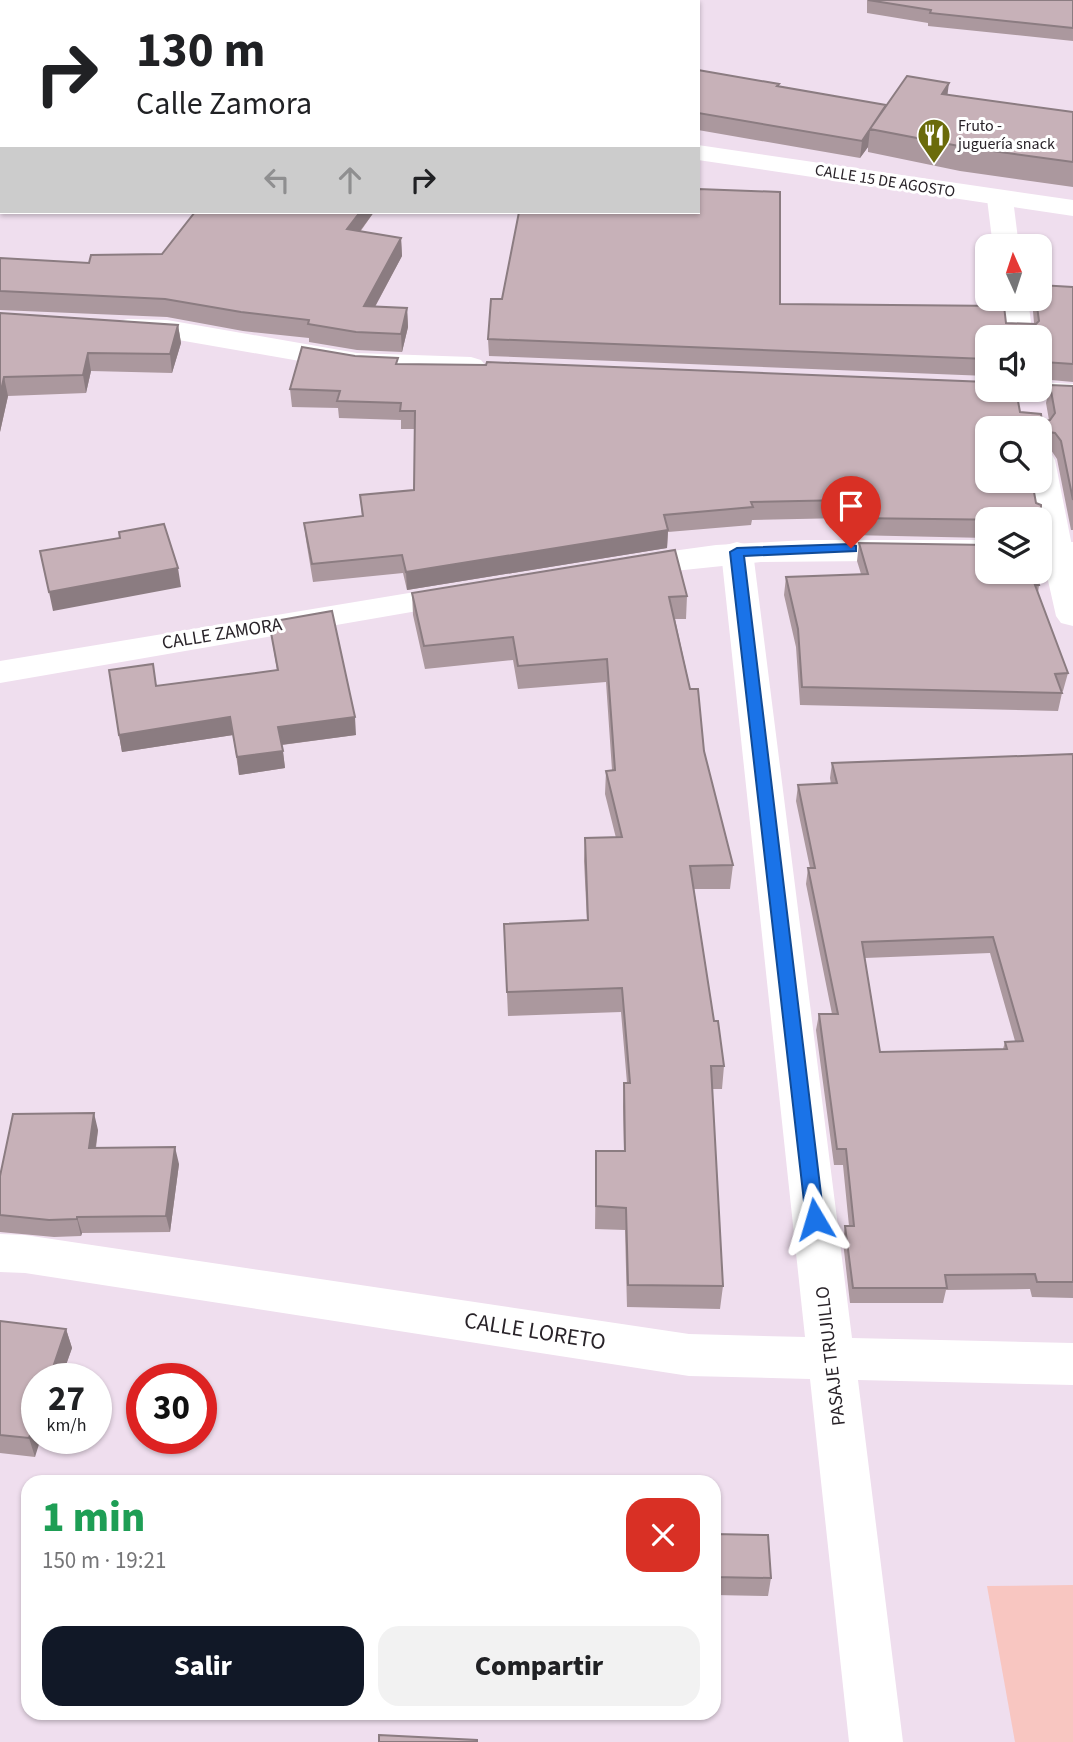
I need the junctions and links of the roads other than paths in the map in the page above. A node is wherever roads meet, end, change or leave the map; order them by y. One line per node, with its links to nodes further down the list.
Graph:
1 (700, 152): 2 (street, CALLE 15 DE AGOSTO)
2 (1000, 199): 3 (street, CALLE 15 DE AGOSTO); 4 (street)
3 (1073, 208)
4 (1004, 234)
5 (97, 325): 6 (street)
6 (494, 367)
7 (1073, 393): 8 (street)
8 (1052, 396)
9 (1046, 493): 12 (street)
10 (975, 551): 11 (street)
11 (737, 552): 13 (street); 18 (street, PASAJE TRUJILLO)
12 (1056, 552): 15 (street)
13 (600, 571)
14 (491, 589): 16 (street, CALLE ZAMORA)
15 (1073, 616)
16 (0, 672)
17 (0, 1253): 18 (street, CALLE LORETO)
18 (832, 1358): 19 (street, CALLE LORETO); 20 (street, PASAJE TRUJILLO)
19 (1073, 1364)
20 (876, 1742)

